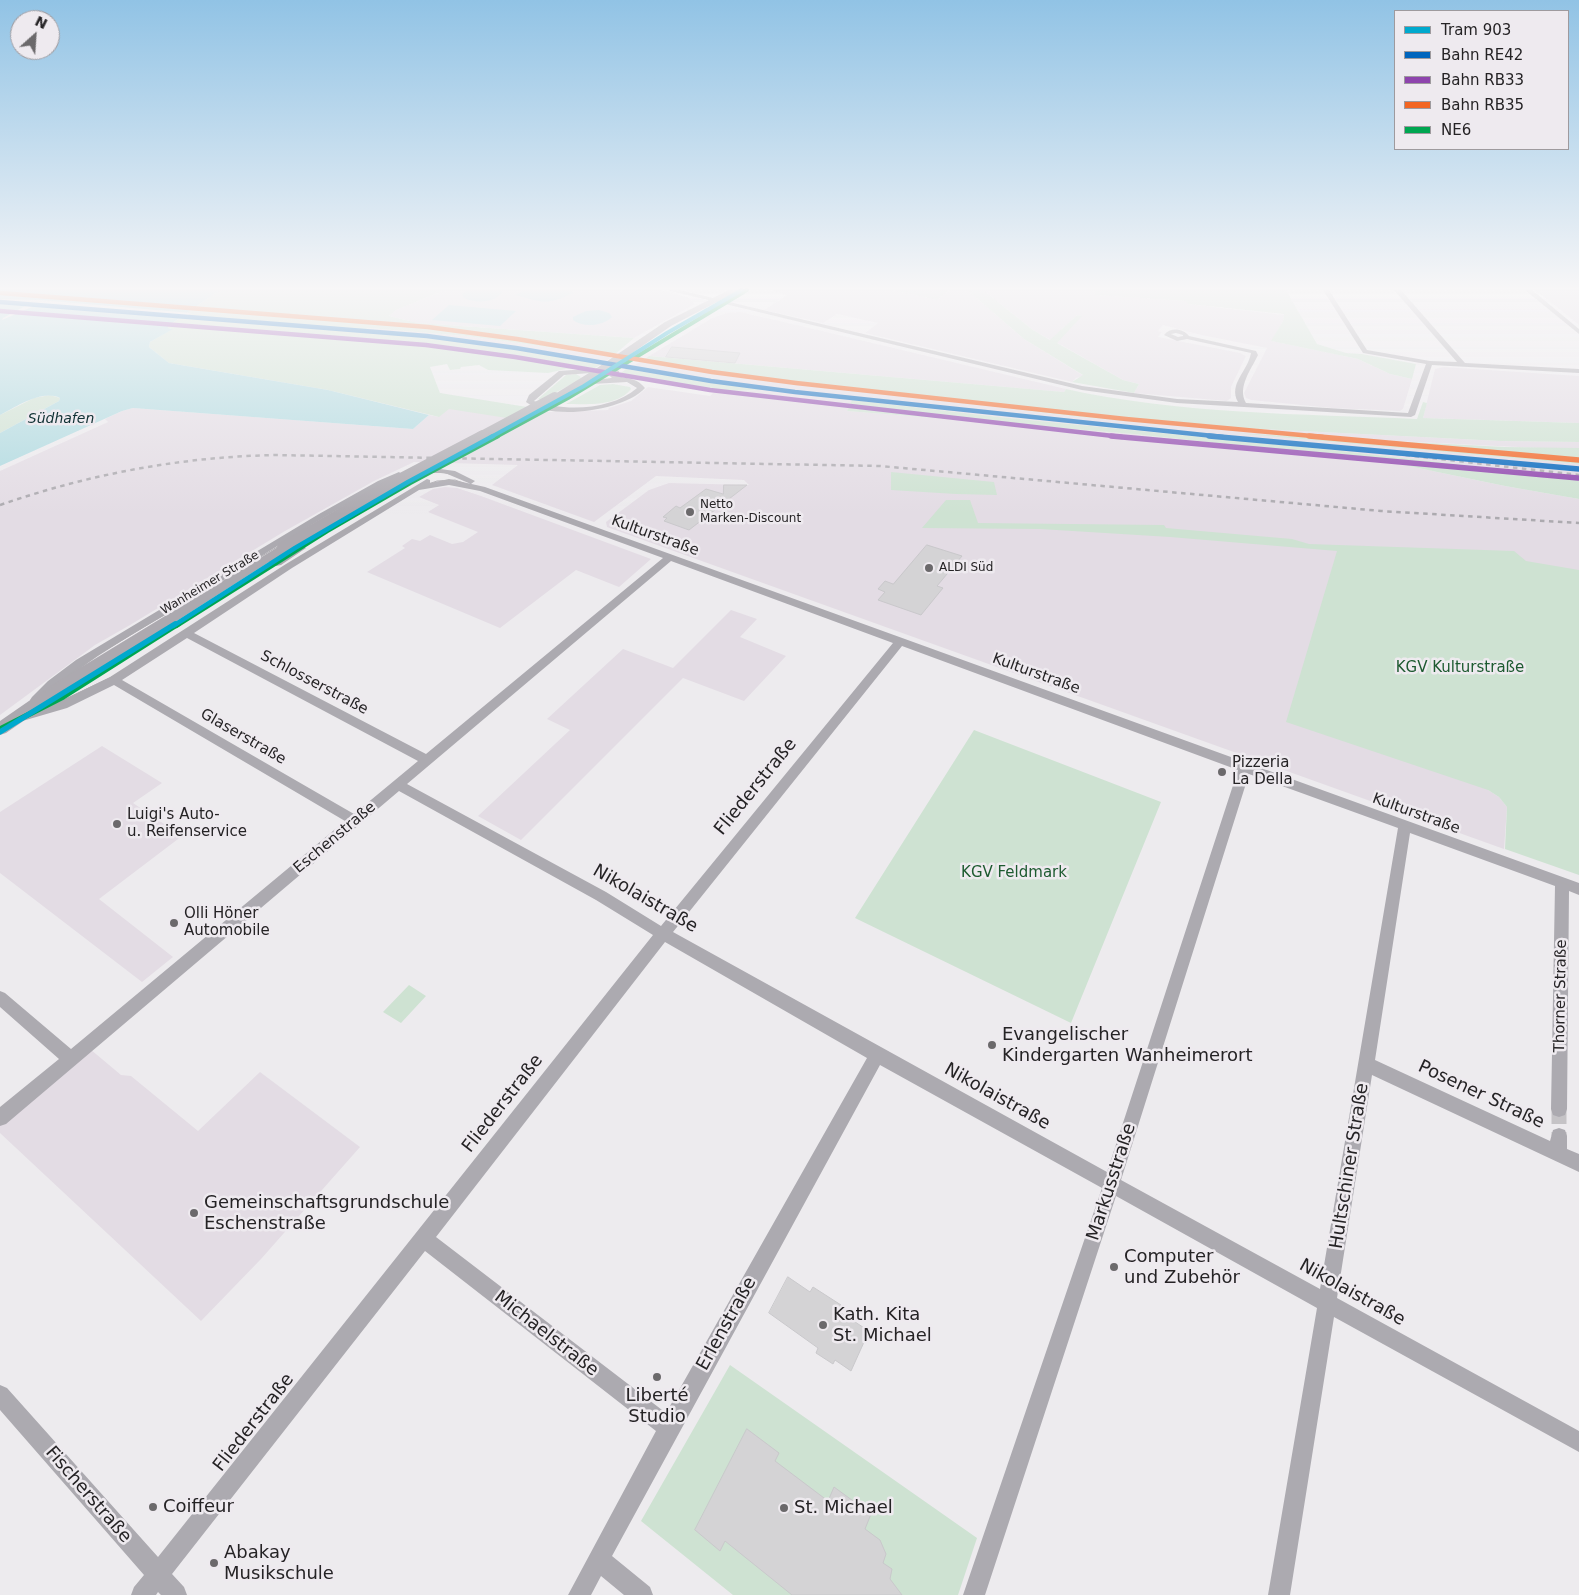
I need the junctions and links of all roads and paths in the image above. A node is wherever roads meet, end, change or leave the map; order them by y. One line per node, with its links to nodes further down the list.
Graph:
1 (609, 364): 9 (street, Wanheimer Straße)
2 (624, 364): 7 (street, Wanheimer Straße)
3 (983, 364): 11 (street)
4 (1250, 364): 11 (street)
5 (1430, 364): 11 (street)
6 (1469, 364): 8 (street)
7 (614, 371): 9 (street, Wanheimer Straße); 10 (street)
8 (1579, 371)
9 (586, 378): 10 (street, Wanheimer Straße); 10 (street, Wanheimer Straße); 19 (street, Wanheimer Straße, bridge); 19 (street, Wanheimer Straße)
10 (620, 380)
11 (1244, 406)
12 (417, 470): 13 (street); 14 (street, Wanheimer Straße); 19 (street, Wanheimer Straße)
13 (420, 488): 14 (street, Wanheimer Straße); 16 (street, Wanheimer Straße)
14 (482, 489): 15 (street, Kulturstraße)
15 (670, 557): 17 (street, Kulturstraße); 21 (street, Eschenstraße)
16 (186, 633): 18 (street, Wanheimer Straße); 21 (street, Schlosserstraße)
17 (900, 641): 22 (street, Kulturstraße); 28 (street, Fliederstraße)
18 (114, 680): 19 (street, Wanheimer Straße); 24 (street, Glaserstraße)
19 (17, 719): 20 (street, Wanheimer Straße)
20 (0, 729)
21 (427, 760): 23 (street, Eschenstraße)
22 (1245, 768): 25 (street, Kulturstraße); 38 (street, Markusstraße)
23 (398, 785): 24 (street, Eschenstraße); 28 (street, Nikolaistraße)
24 (355, 821): 31 (street, Eschenstraße)
25 (1405, 826): 26 (street, Kulturstraße); 32 (street, Hultschiner Straße)
26 (1562, 883): 27 (street, Kulturstraße); 33 (street, Thorner Straße)
27 (1579, 889)
28 (663, 934): 30 (street, Nikolaistraße); 39 (street, Fliederstraße)
29 (0, 998): 31 (street)
30 (877, 1055): 38 (street, Nikolaistraße); 42 (street, Erlenstraße)
31 (71, 1059): 34 (street, Eschenstraße)
32 (1366, 1064): 36 (street, Posener Straße); 40 (street, Hultschiner Straße)
33 (1559, 1109)
34 (0, 1118)
35 (1559, 1136): 36 (street)
36 (1558, 1154): 37 (street, Posener Straße)
37 (1579, 1163)
38 (1112, 1183): 40 (street, Nikolaistraße); 50 (street, Markusstraße)
39 (424, 1240): 42 (street, Michaelstraße); 45 (street, Fliederstraße)
40 (1328, 1302): 43 (street, Nikolaistraße); 51 (street, Hultschiner Straße)
41 (0, 1395): 45 (street, Fischerstraße)
42 (669, 1428): 44 (street, Erlenstraße)
43 (1579, 1442)
44 (599, 1560): 48 (street, Erlenstraße); 49 (street)
45 (158, 1575): 46 (street, Fliederstraße); 47 (street, Fischerstraße)
46 (142, 1595)
47 (176, 1595)
48 (579, 1595)
49 (642, 1595)
50 (974, 1595)
51 (1279, 1595)

